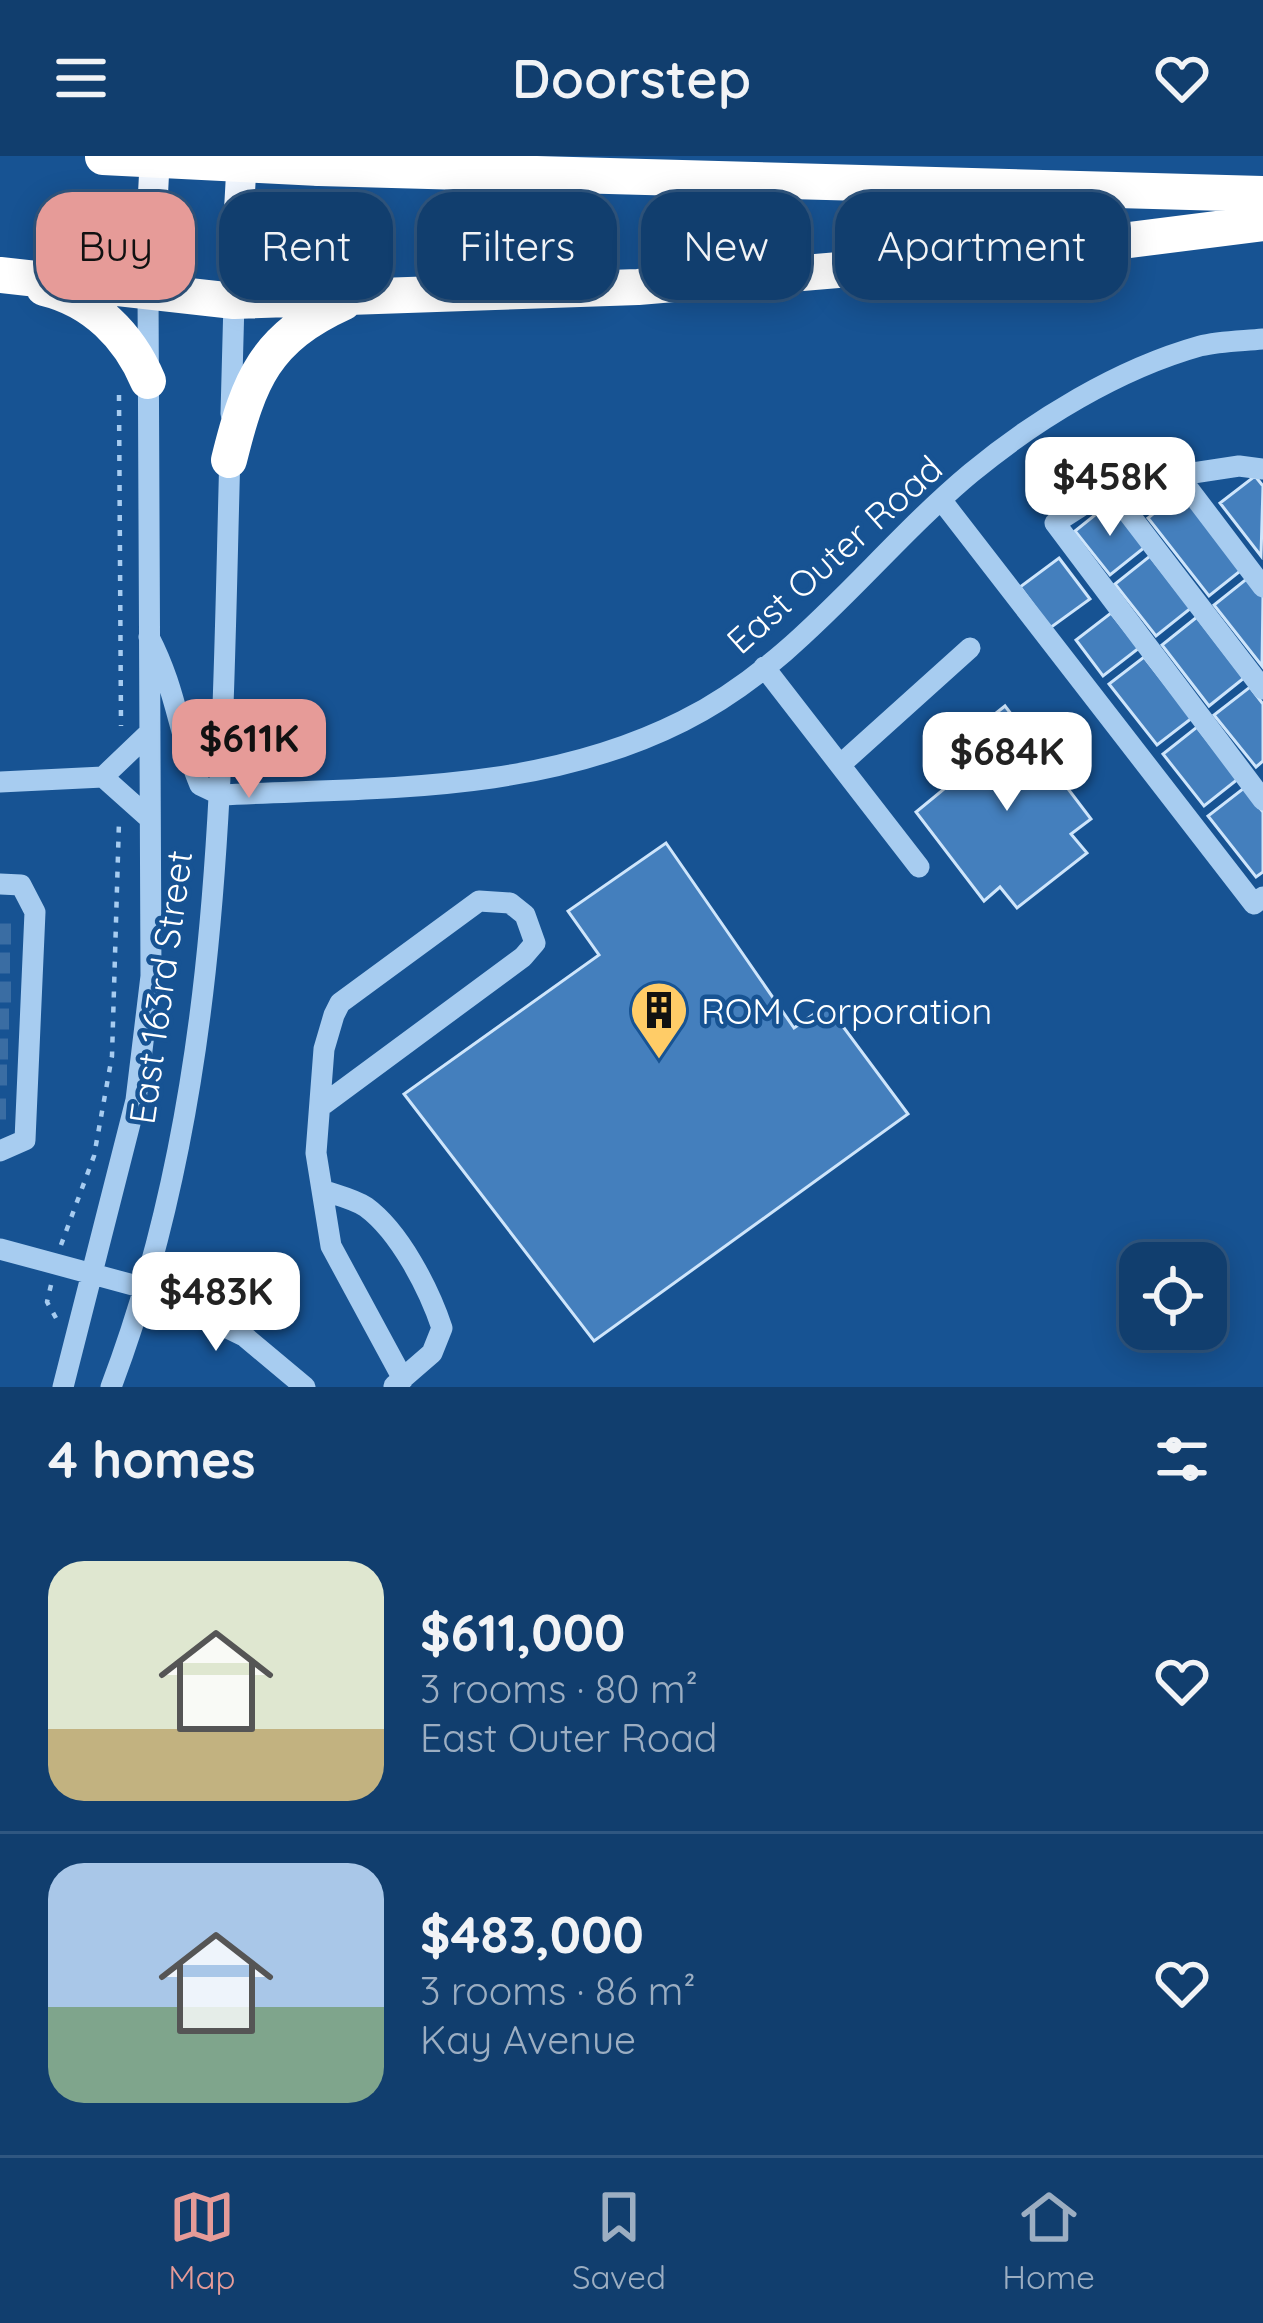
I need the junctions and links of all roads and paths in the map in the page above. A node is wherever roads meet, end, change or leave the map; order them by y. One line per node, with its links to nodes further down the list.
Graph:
1 (74, 156): 4 (highway)
2 (154, 156): 5 (main road, East 163rd Street)
3 (242, 156): 15 (main road, East 163rd Street)
4 (103, 157): 6 (highway, bridge)
5 (152, 192)
6 (1263, 194)
7 (1263, 223): 11 (highway)
8 (0, 276): 9 (highway); 17 (highway)
9 (36, 279)
10 (195, 295): 15 (highway)
11 (393, 295)
12 (148, 300): 17 (street, East 163rd Street)
13 (264, 300): 15 (highway)
14 (348, 300): 18 (highway)
15 (234, 301): 18 (street, East 163rd Street)
16 (1263, 339): 22 (street, East Outer Road)
17 (148, 381): 24 (street, East 163rd Street)
18 (230, 460): 32 (street, East 163rd Street)
19 (1262, 471): 20 (street)
20 (1178, 475): 21 (street); 23 (street)
21 (1109, 488): 27 (street); 33 (street)
22 (942, 501): 26 (street, East Outer Road); 37 (street)
23 (1263, 587)
24 (149, 638): 28 (street, East 163rd Street); 32 (street)
25 (970, 648): 29 (street)
26 (764, 667): 29 (street); 32 (street, East Outer Road)
27 (1263, 689)
28 (150, 732): 30 (street); 34 (street, East 163rd Street)
29 (840, 765): 35 (street)
30 (104, 777): 31 (street); 34 (street)
31 (0, 782)
32 (220, 795): 45 (street, East 163rd Street)
33 (1263, 800)
34 (150, 819): 44 (street, East 163rd Street)
35 (919, 867)
36 (0, 884): 39 (street)
37 (1263, 897)
38 (11, 934): 39 (street)
39 (34, 934): 41 (street)
40 (324, 1104): 40 (street); 42 (street)
41 (0, 1151)
42 (322, 1190): 46 (street); 46 (street)
43 (0, 1249): 44 (street)
44 (92, 1277): 45 (street); 47 (street, East 163rd Street)
45 (148, 1289): 48 (street, East 163rd Street); 49 (street)
46 (398, 1383)
47 (63, 1387)
48 (111, 1387)
49 (305, 1387)

